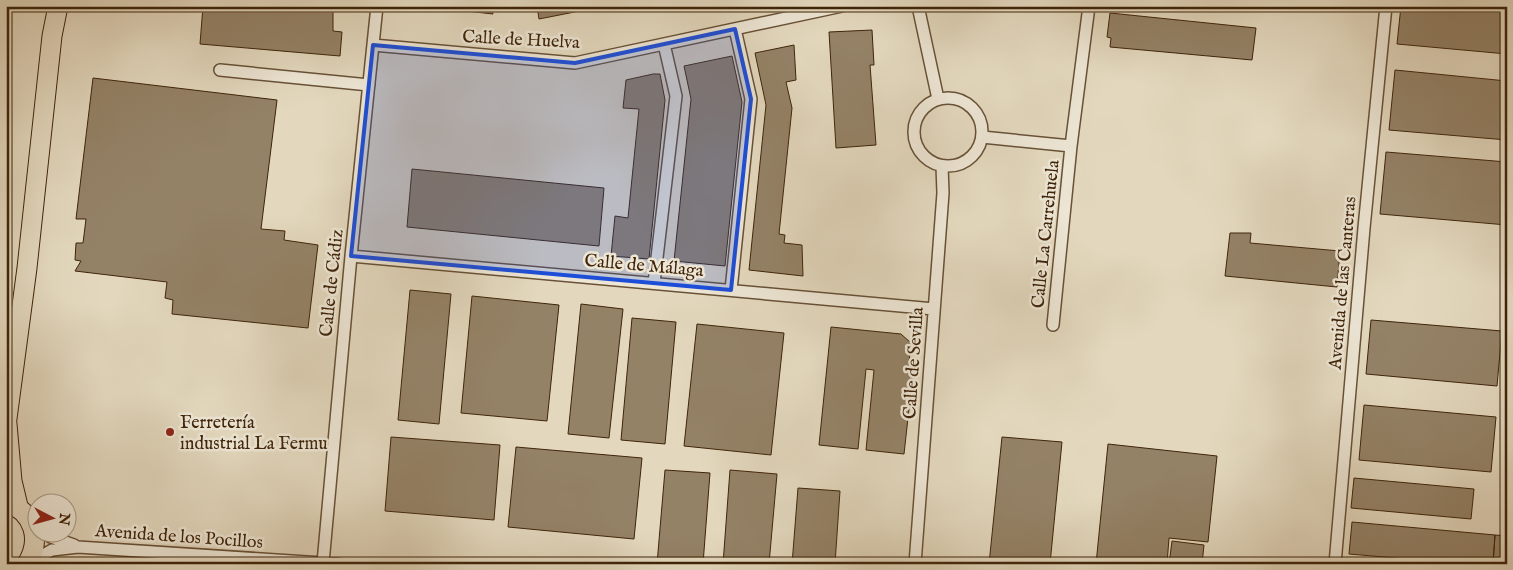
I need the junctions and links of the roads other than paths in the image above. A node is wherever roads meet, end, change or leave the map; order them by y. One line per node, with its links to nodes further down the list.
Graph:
1 (49, 6): 9 (main road)
2 (58, 6): 9 (main road)
3 (377, 6): 11 (street, Calle de Cádiz)
4 (842, 6): 8 (street, Calle de Huelva)
5 (918, 6): 14 (street)
6 (1089, 6): 16 (street, Calle La Carrehuela)
7 (1386, 6): 33 (street, Avenida de las Canteras)
8 (735, 29): 10 (street, Calle de Huelva); 20 (street)
9 (52, 36): 23 (main road)
10 (664, 44): 11 (street, Calle de Huelva); 19 (street)
11 (373, 45): 13 (street, Calle de Cádiz)
12 (220, 70): 13 (street)
13 (369, 85): 18 (street, Calle de Cádiz)
14 (938, 99): 15 (street); 17 (street)
15 (982, 137): 16 (street, Calle La Carrehuela); 17 (street)
16 (1071, 146): 22 (street, Calle La Carrehuela)
17 (942, 166): 21 (street, Calle de Sevilla)
18 (351, 256): 19 (street, Calle de Málaga); 30 (street, Calle de Cádiz)
19 (654, 283): 20 (street, Calle de Málaga)
20 (731, 290): 21 (street, Calle de Málaga)
21 (934, 309): 32 (street, Calle de Sevilla)
22 (1053, 325)
23 (6, 425): 24 (main road)
24 (12, 504): 25 (main road)
25 (28, 518)
26 (35, 542): 29 (main road)
27 (64, 542): 28 (street)
28 (78, 547): 29 (street); 30 (street, Avenida de los Pocillos)
29 (28, 563)
30 (322, 563): 31 (street, Avenida de los Pocillos)
31 (338, 564)
32 (915, 564)
33 (1334, 564)

